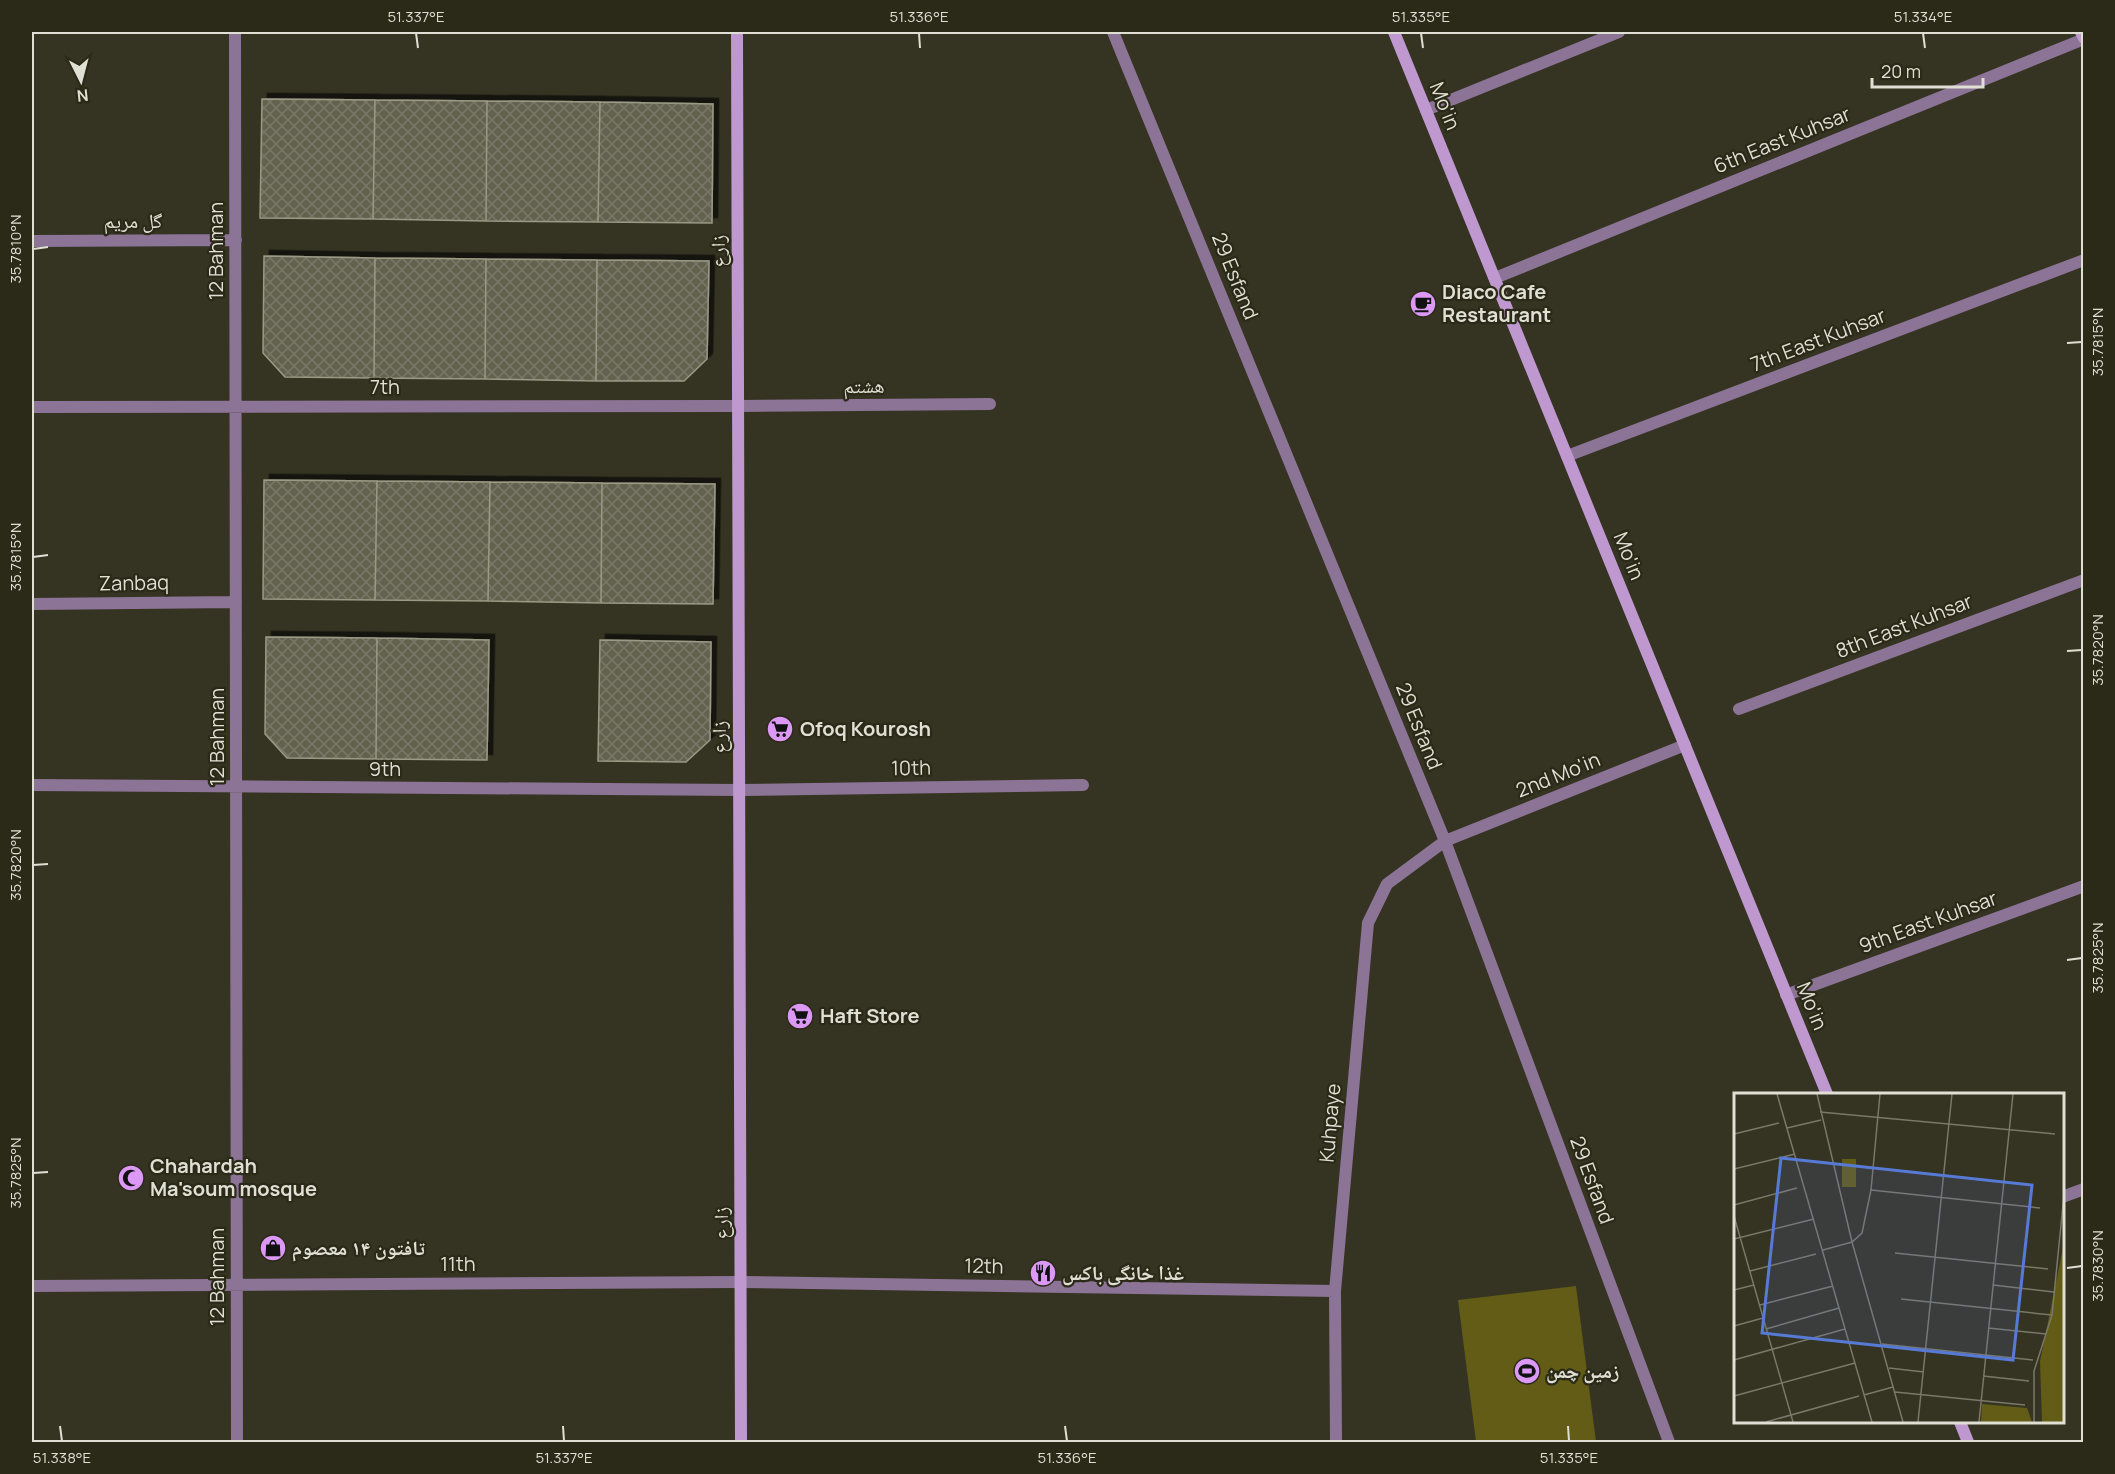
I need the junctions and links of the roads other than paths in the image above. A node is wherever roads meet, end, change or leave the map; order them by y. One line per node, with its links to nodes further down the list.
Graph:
1 (236, 32): 9 (street, 12 Bahman)
2 (736, 32): 15 (street, زارع)
3 (1113, 32): 27 (street, 29 Esfand)
4 (1394, 32): 8 (street, Mo'in)
5 (1620, 32): 8 (street)
6 (2081, 32): 7 (street)
7 (2084, 38): 12 (street, 6th East Kuhsar)
8 (1426, 110): 12 (street, Mo'in)
9 (236, 240): 10 (street, گل مریم); 14 (street, 12 Bahman)
10 (32, 241)
11 (2084, 260): 17 (street, 7th East Kuhsar)
12 (1495, 278): 17 (street, Mo'in)
13 (990, 404): 15 (street, هشتم)
14 (236, 406): 15 (street, 7th); 16 (street, 7th); 19 (street, 12 Bahman)
15 (738, 406): 26 (street, زارع)
16 (32, 407)
17 (1567, 456): 22 (street, Mo'in)
18 (2084, 580): 21 (street, 8th East Kuhsar)
19 (236, 602): 20 (street, Zanbaq); 25 (street, 12 Bahman)
20 (32, 604)
21 (1739, 709)
22 (1685, 745): 27 (street, 2nd Mo'in); 29 (street, Mo'in)
23 (32, 785): 25 (street, 9th)
24 (1083, 785): 26 (street, 10th)
25 (236, 787): 26 (street, 9th); 35 (street, 12 Bahman)
26 (739, 790): 33 (street, زارع)
27 (1445, 841): 36 (street, Kuhpaye); 41 (street, 29 Esfand)
28 (2084, 886): 29 (street, 9th East Kuhsar)
29 (1786, 995): 30 (street, Mo'in)
30 (1826, 1093)
31 (2084, 1189): 32 (street)
32 (2064, 1196)
33 (741, 1282): 35 (street, 11th); 36 (street, 12th); 39 (street, زارع)
34 (32, 1286): 35 (street, 11th)
35 (237, 1286): 38 (street, 12 Bahman)
36 (1335, 1291): 40 (street, Kuhpaye)
37 (1960, 1423): 42 (street)
38 (237, 1443)
39 (741, 1443)
40 (1336, 1443)
41 (1669, 1443)
42 (1968, 1443)

